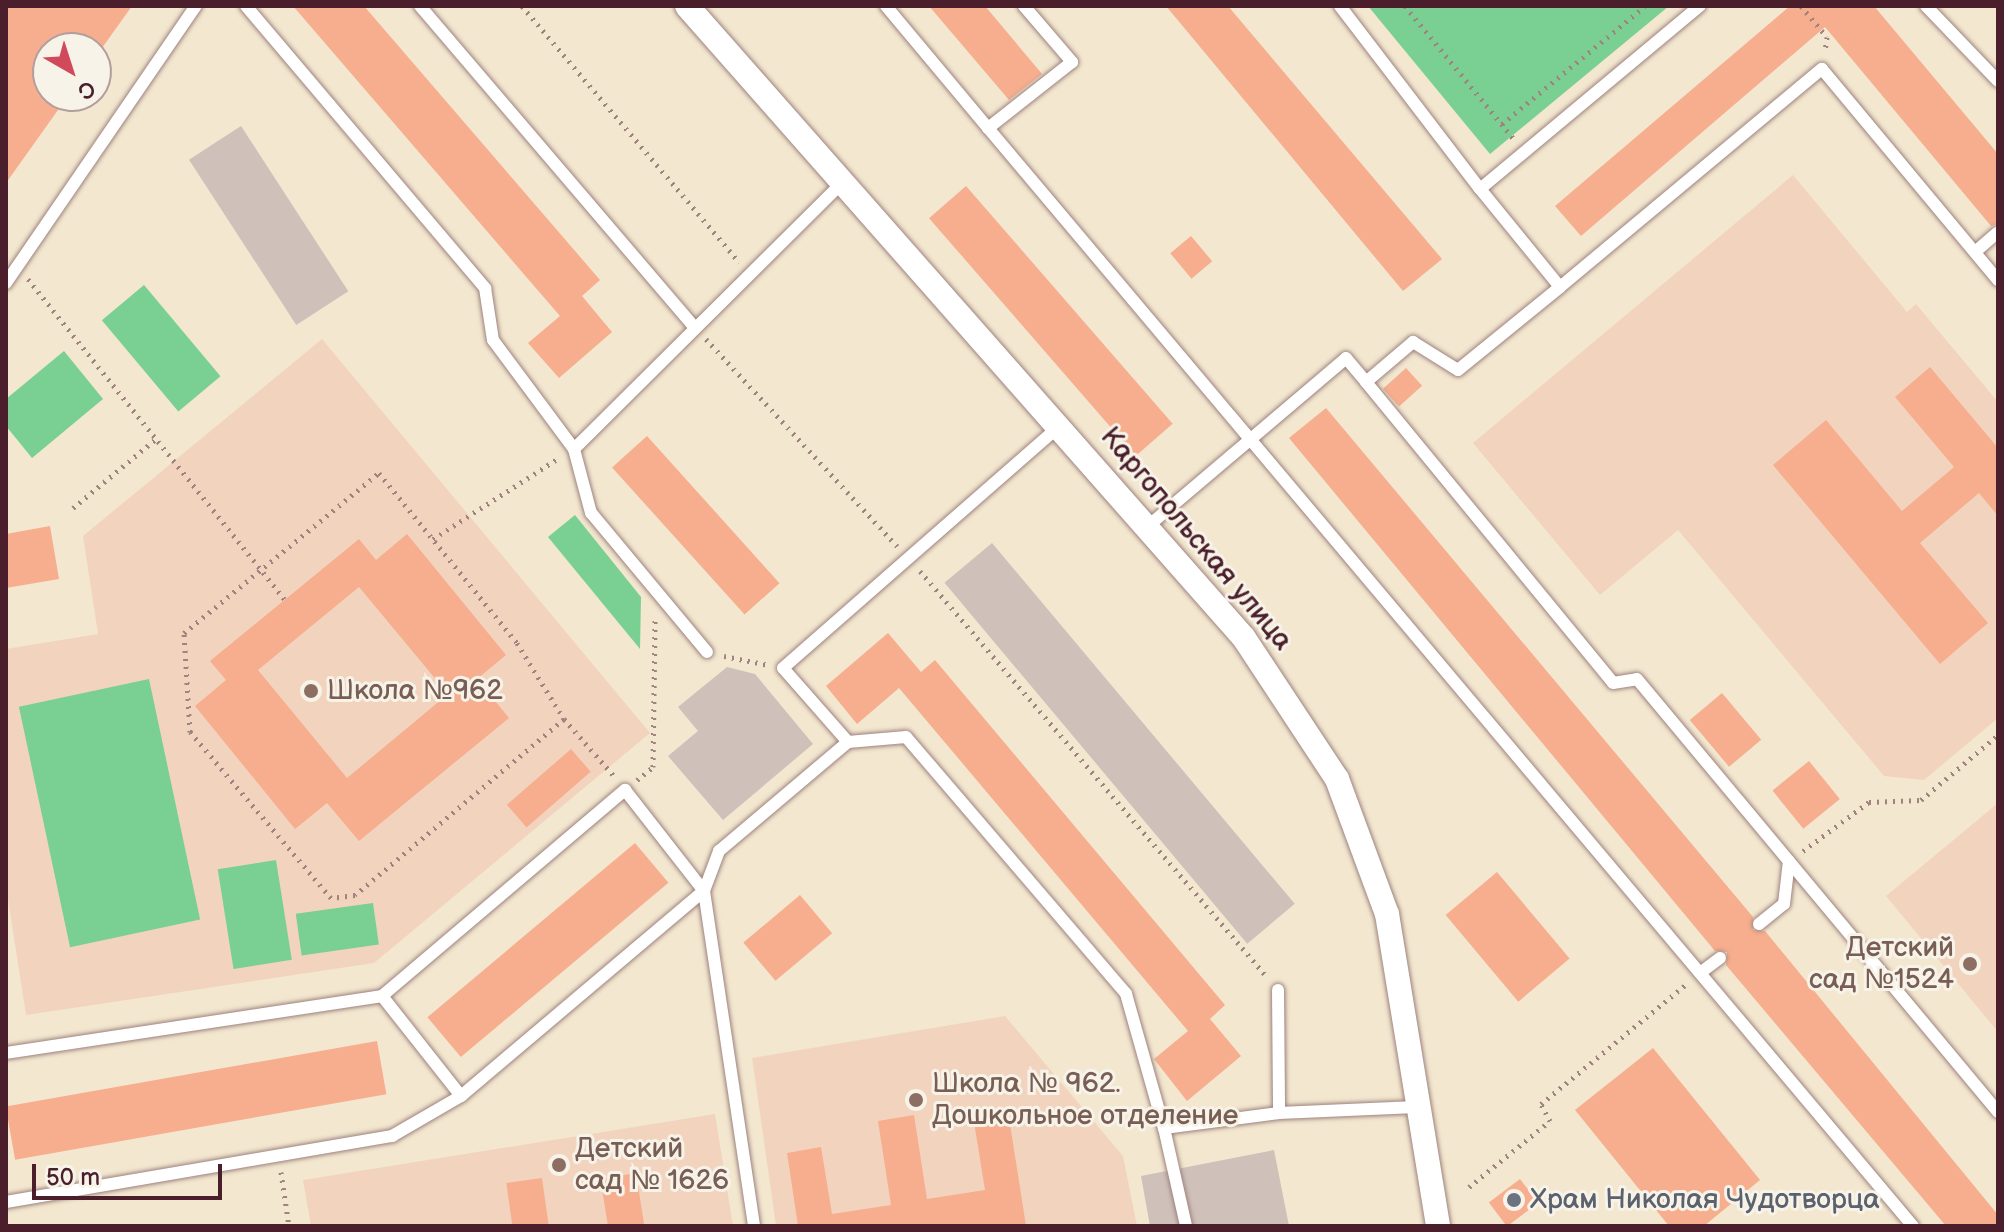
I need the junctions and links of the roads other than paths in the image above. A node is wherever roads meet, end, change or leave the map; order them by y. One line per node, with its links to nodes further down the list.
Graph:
1 (196, 6): 17 (lane)
2 (246, 6): 23 (lane)
3 (420, 6): 19 (lane)
4 (687, 6): 12 (street, Каргопольская улица)
5 (886, 6): 11 (lane)
6 (1024, 6): 11 (lane)
7 (1340, 6): 13 (lane)
8 (1700, 6): 13 (lane)
9 (1926, 6): 10 (lane)
10 (1998, 81)
11 (988, 128): 22 (lane)
12 (839, 186): 19 (lane); 21 (street, Каргопольская улица)
13 (1480, 189): 18 (lane)
14 (1997, 233): 15 (lane)
15 (1975, 252): 16 (lane); 18 (lane)
16 (1998, 280)
17 (6, 283)
18 (1560, 287): 20 (lane)
19 (695, 328): 23 (lane)
20 (1366, 382): 22 (lane); 27 (lane)
21 (1062, 424): 24 (street, Каргопольская улица); 26 (lane)
22 (1253, 435): 24 (lane); 31 (lane)
23 (574, 449): 25 (lane)
24 (1147, 527): 36 (street, Каргопольская улица)
25 (707, 652)
26 (848, 742): 28 (lane); 39 (lane)
27 (1789, 861): 29 (lane); 37 (lane)
28 (704, 891): 33 (lane); 35 (lane); 41 (lane)
29 (1759, 924)
30 (1720, 958): 31 (lane)
31 (1700, 973): 44 (lane)
32 (1278, 990): 38 (lane)
33 (382, 996): 34 (lane); 35 (lane)
34 (6, 1053)
35 (461, 1096): 40 (lane)
36 (1416, 1107): 38 (lane); 43 (street, Каргопольская улица)
37 (1998, 1112)
38 (1279, 1113): 39 (lane)
39 (1164, 1128): 42 (lane)
40 (6, 1202)
41 (754, 1226)
42 (1186, 1226)
43 (1438, 1226)
44 (1913, 1226)

